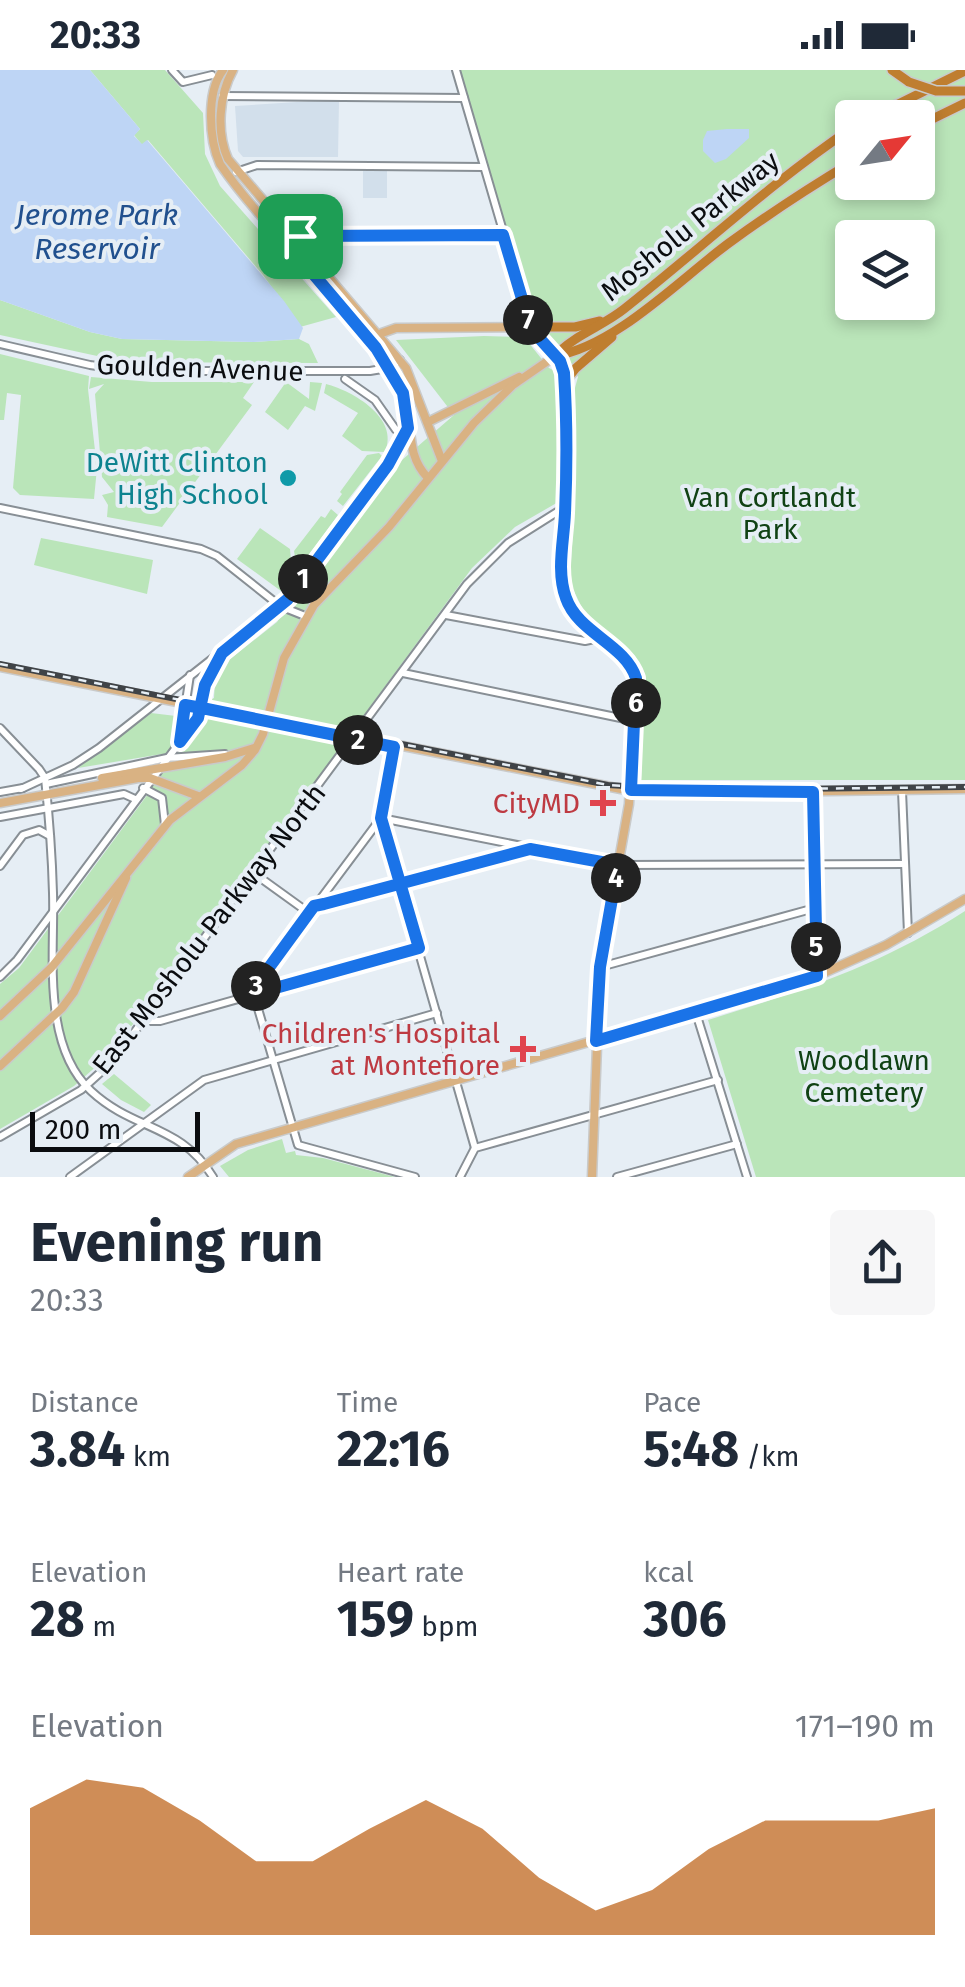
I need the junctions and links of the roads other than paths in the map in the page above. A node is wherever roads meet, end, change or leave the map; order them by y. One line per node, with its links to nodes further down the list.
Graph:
1 (172, 70): 7 (street)
2 (224, 70): 7 (main road)
3 (234, 70): 7 (main road)
4 (456, 70): 9 (street)
5 (892, 70): 8 (highway, bridge)
6 (965, 71): 10 (highway)
7 (217, 81): 9 (street); 16 (main road); 16 (main road)
8 (965, 91)
9 (464, 98): 14 (street)
10 (906, 100)
11 (965, 103): 12 (highway)
12 (935, 118)
13 (835, 140): 19 (highway, Mosholu Parkway)
14 (484, 167): 16 (street); 17 (street)
15 (835, 173): 19 (highway, Mosholu Parkway)
16 (233, 174): 18 (main road)
17 (503, 235): 18 (street); 20 (street)
18 (291, 242): 21 (main road); 22 (main road)
19 (621, 319): 20 (highway); 24 (highway, Mosholu Parkway); 29 (highway)
20 (531, 327): 21 (main road); 24 (main road)
21 (378, 334): 22 (main road); 25 (main road)
22 (368, 338): 26 (main road)
23 (0, 344): 26 (street, Goulden Avenue)
24 (555, 356): 27 (main road, Mosholu Parkway); 29 (main road)
25 (400, 360): 26 (street, Goulden Avenue); 30 (main road)
26 (388, 368): 31 (main road)
27 (528, 374): 30 (main road); 33 (main road, Mosholu Parkway)
28 (345, 378): 32 (street)
29 (564, 383): 35 (main road)
30 (428, 422): 33 (main road)
31 (408, 428): 34 (main road); 37 (street)
32 (396, 430)
33 (442, 461): 34 (main road, Mosholu Parkway)
34 (428, 478): 39 (main road, Mosholu Parkway)
35 (565, 507): 38 (street, East Mosholu Parkway North); 40 (main road)
36 (0, 508): 37 (street)
37 (280, 606): 39 (street); 41 (street)
38 (446, 615): 40 (street); 43 (street, East Mosholu Parkway North)
39 (306, 616): 53 (main road, Mosholu Parkway)
40 (599, 638): 49 (main road)
41 (222, 653): 44 (street); 45 (street)
42 (0, 667): 46 (main road)
43 (403, 674): 49 (street); 51 (street, East Mosholu Parkway North)
44 (190, 675): 45 (street); 46 (street); 47 (street)
45 (205, 685): 48 (street)
46 (159, 700): 47 (main road); 59 (street)
47 (185, 705): 48 (main road); 52 (street)
48 (200, 708): 51 (main road, bridge); 52 (street)
49 (634, 721): 63 (main road)
50 (0, 728): 59 (street)
51 (354, 739): 54 (main road); 85 (street, East Mosholu Parkway North)
52 (180, 742): 56 (street)
53 (258, 745): 55 (main road); 67 (main road)
54 (394, 747): 63 (main road); 73 (street)
55 (236, 755): 56 (street); 57 (main road)
56 (167, 758): 57 (street); 59 (street)
57 (159, 767): 58 (street); 60 (main road)
58 (150, 778): 60 (main road); 61 (street); 67 (main road)
59 (45, 785): 60 (main road); 65 (street); 69 (main road); 70 (street)
60 (88, 785)
61 (143, 788): 68 (street); 74 (street)
62 (965, 789): 64 (main road)
63 (631, 790): 66 (main road); 81 (main road)
64 (902, 791): 66 (main road); 80 (street)
65 (0, 792)
66 (813, 792): 82 (street)
67 (198, 796): 74 (main road)
68 (135, 800): 70 (street); 90 (street)
69 (0, 803)
70 (48, 808): 71 (street); 76 (street)
71 (24, 812): 72 (street); 75 (street)
72 (0, 817)
73 (381, 818): 77 (street); 86 (street); 89 (street)
74 (165, 826): 84 (main road)
75 (23, 835): 76 (street); 83 (street)
76 (50, 836): 90 (street)
77 (503, 844): 78 (street); 79 (street)
78 (530, 849): 79 (street); 81 (street)
79 (495, 858): 86 (street)
80 (905, 864): 82 (street); 91 (street)
81 (618, 865): 82 (street); 93 (main road)
82 (814, 865): 88 (street)
83 (0, 866)
84 (131, 867): 94 (main road); 100 (main road)
85 (254, 874): 89 (street); 102 (street, East Mosholu Parkway North)
86 (401, 884): 89 (street); 92 (street)
87 (965, 899): 91 (main road)
88 (814, 908): 93 (street); 95 (street)
89 (312, 909): 97 (street)
90 (53, 911): 94 (street); 96 (street)
91 (908, 933): 95 (main road)
92 (419, 948): 97 (street); 98 (street)
93 (600, 967): 103 (main road)
94 (52, 968): 100 (street); 101 (main road)
95 (817, 976): 99 (main road)
96 (0, 977)
97 (254, 994): 102 (street); 104 (street)
98 (437, 1013): 104 (street); 106 (street)
99 (696, 1013): 103 (main road); 107 (street)
100 (56, 1014): 105 (main road); 108 (street)
101 (0, 1016)
102 (146, 1021): 108 (street, East Mosholu Parkway North)
103 (596, 1041): 106 (main road); 109 (main road)
104 (272, 1060): 110 (street); 111 (street)
105 (0, 1066)
106 (455, 1080): 111 (main road); 114 (street)
107 (718, 1080): 109 (street); 113 (street)
108 (86, 1086): 110 (street); 112 (street, East Mosholu Parkway North)
109 (593, 1115): 114 (street); 121 (main road)
110 (143, 1124): 115 (street); 116 (street)
111 (291, 1127): 115 (main road); 119 (street)
112 (0, 1137)
113 (737, 1144): 122 (street); 123 (street)
114 (476, 1148): 120 (street)
115 (206, 1164): 117 (main road); 118 (street)
116 (70, 1177)
117 (188, 1177)
118 (214, 1177)
119 (415, 1177)
120 (460, 1177)
121 (592, 1177)
122 (617, 1177)
123 (747, 1177)

